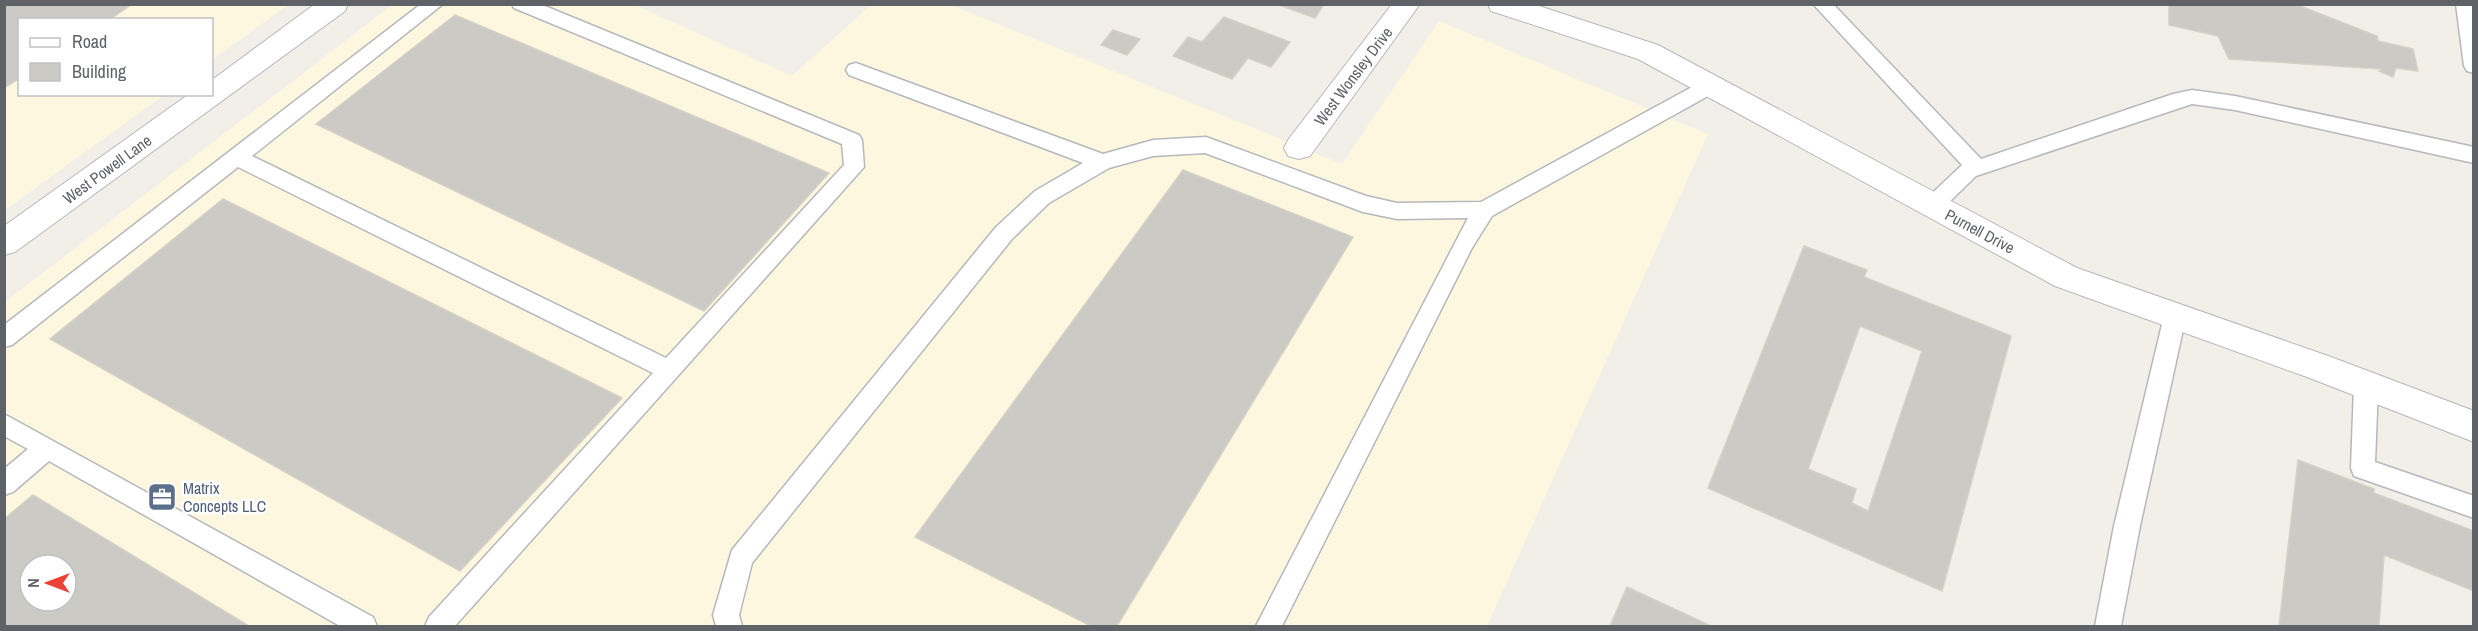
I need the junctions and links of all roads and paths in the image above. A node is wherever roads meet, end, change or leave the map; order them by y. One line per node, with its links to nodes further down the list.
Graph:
1 (335, 4): 11 (street, West Powell Lane)
2 (434, 4): 15 (lane)
3 (522, 4): 23 (lane)
4 (1407, 4): 13 (street, West Wonsley Drive)
5 (1501, 4): 10 (street, Purnell Drive)
6 (1822, 4): 17 (lane)
7 (2465, 4): 8 (lane)
8 (2474, 66)
9 (856, 70): 16 (lane)
10 (1710, 86): 18 (street, Purnell Drive); 19 (lane)
11 (213, 93)
12 (208, 96): 20 (street, West Powell Lane)
13 (1299, 148)
14 (2474, 155): 17 (lane)
15 (237, 158): 22 (lane); 23 (lane)
16 (1102, 162): 19 (lane); 32 (lane)
17 (1978, 169): 18 (lane)
18 (1933, 205): 21 (street, Purnell Drive)
19 (1484, 210): 33 (lane)
20 (4, 243)
21 (2175, 316): 24 (street, Purnell Drive); 34 (lane)
22 (4, 338)
23 (670, 371): 31 (lane)
24 (2366, 386): 26 (street, Purnell Drive); 29 (lane)
25 (4, 424): 27 (lane)
26 (2474, 428)
27 (47, 448): 28 (lane); 30 (lane)
28 (4, 484)
29 (2474, 507)
30 (364, 627)
31 (438, 627)
32 (729, 627)
33 (1269, 627)
34 (2108, 627)

